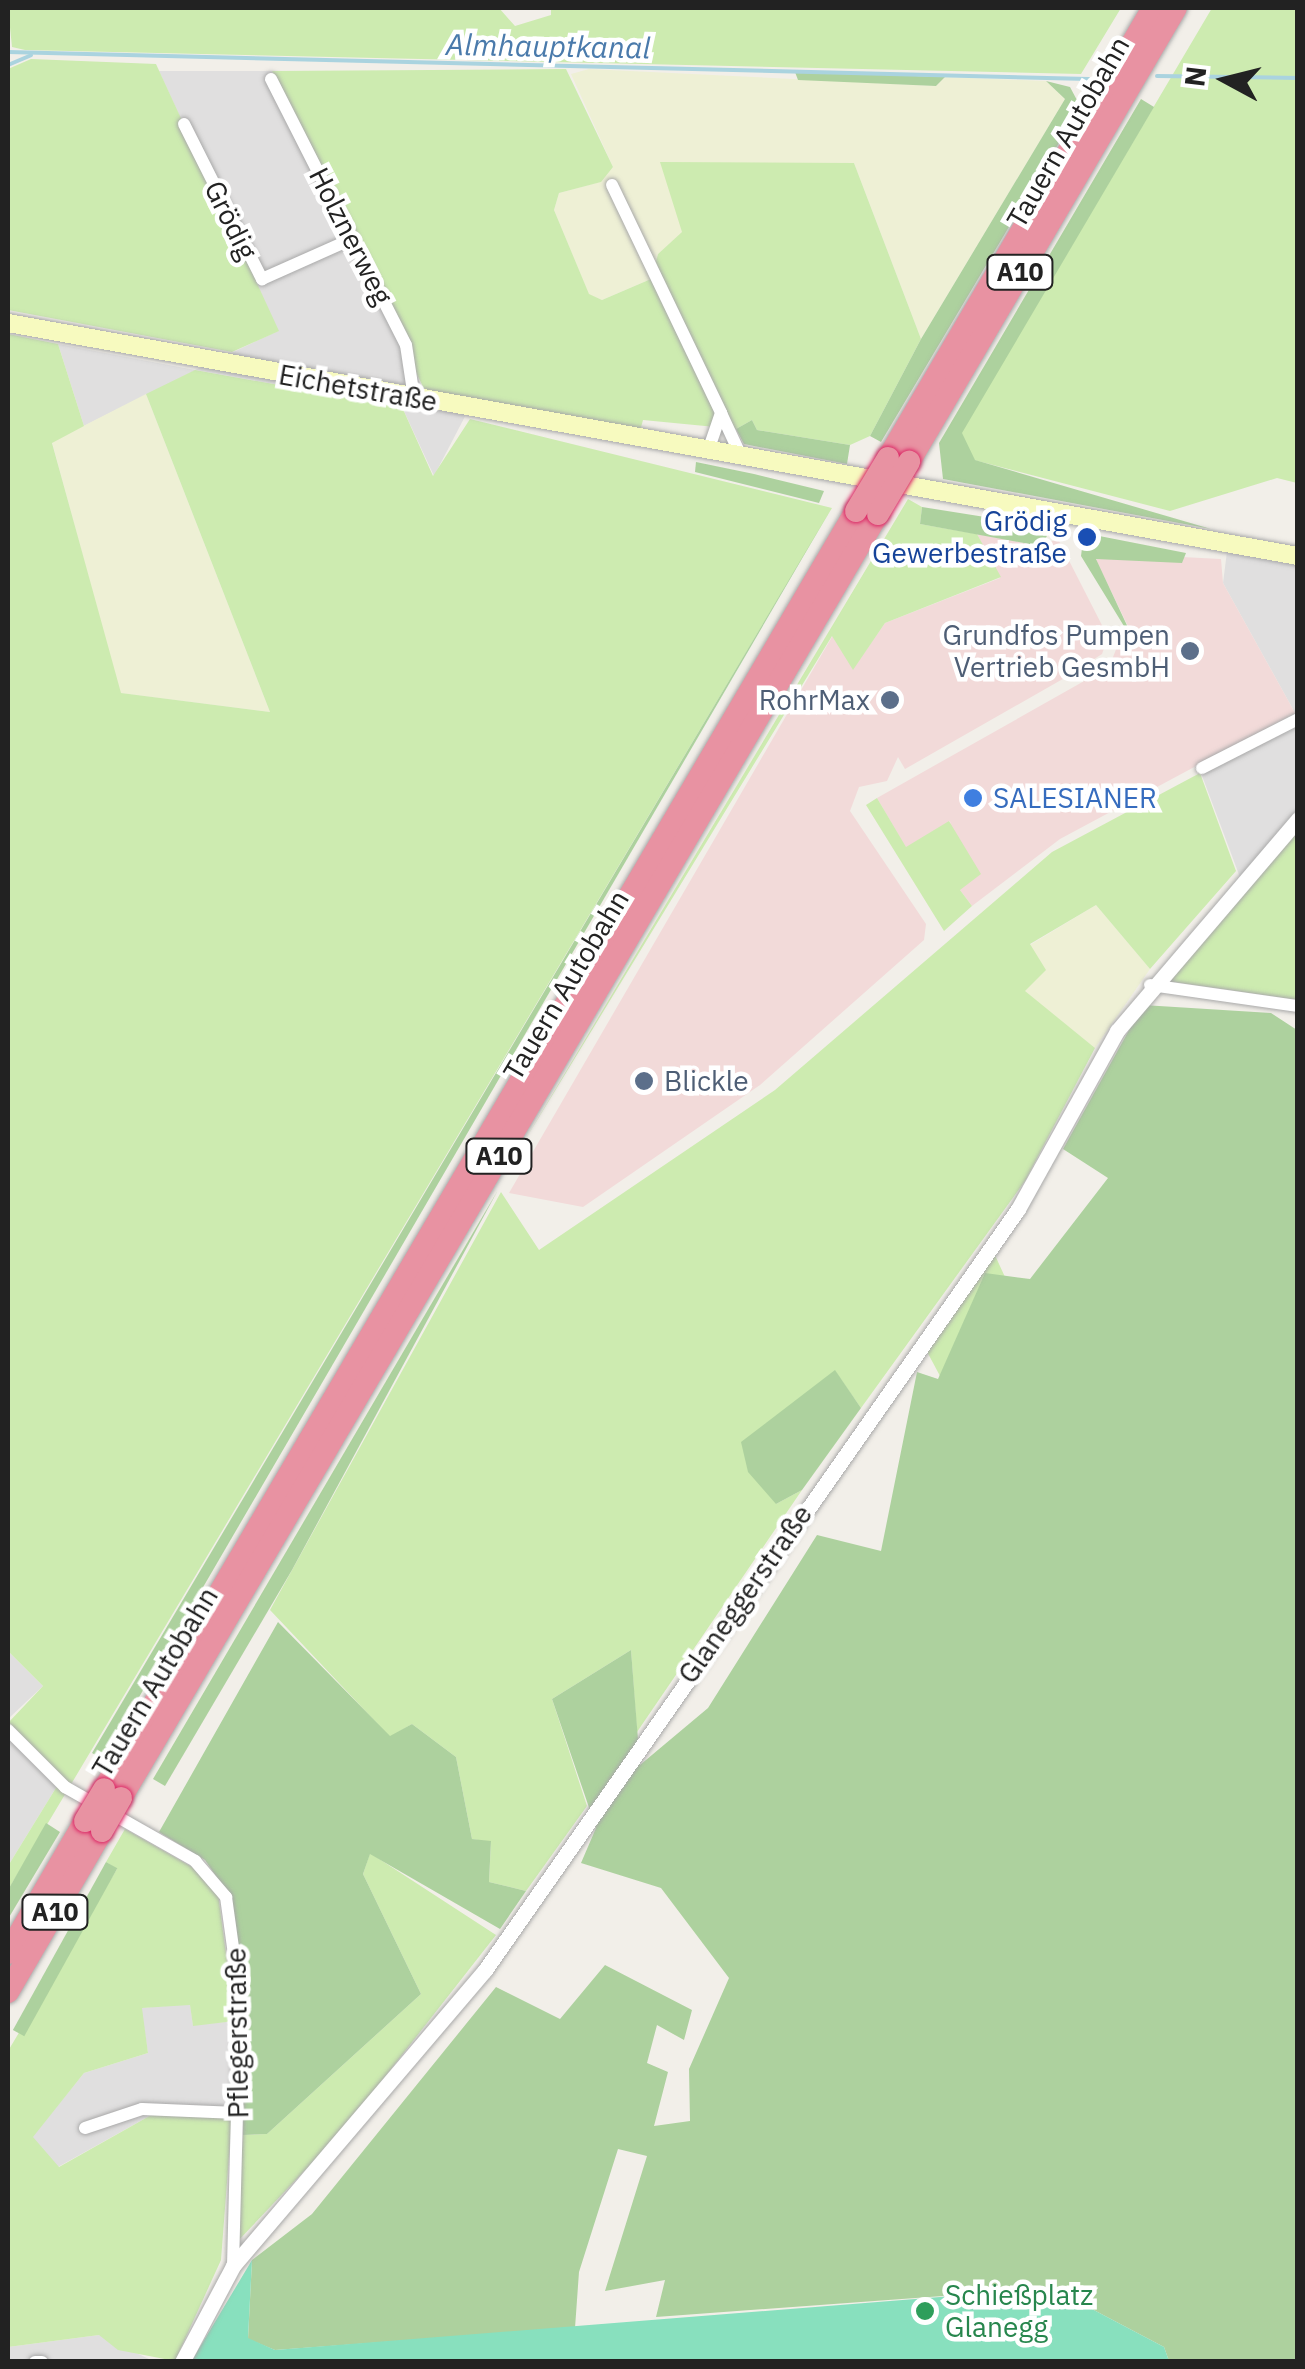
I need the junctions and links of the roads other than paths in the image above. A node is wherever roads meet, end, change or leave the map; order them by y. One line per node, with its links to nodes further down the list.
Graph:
1 (1153, 8): 3 (highway, Tauern Autobahn / A10)
2 (1176, 8): 3 (highway, Tauern Autobahn / A10)
3 (1124, 76): 20 (highway, Tauern Autobahn / A10, bridge)
4 (270, 79): 7 (street, Holznerweg)
5 (184, 124): 7 (street, Grödig)
6 (612, 185): 10 (street)
7 (352, 239): 9 (street, Holznerweg)
8 (8, 323): 9 (main road, Eichetstraße)
9 (414, 398): 11 (main road, Eichetstraße)
10 (721, 413): 11 (street); 12 (street)
11 (708, 451): 12 (main road, Eichetstraße)
12 (741, 456): 13 (main road, Eichetstraße)
13 (1298, 556)
14 (1298, 719): 15 (street)
15 (1202, 768)
16 (1298, 819): 17 (street, Glaneggerstraße)
17 (1150, 985): 18 (street); 25 (street, Glaneggerstraße)
18 (1298, 1006)
19 (8, 1730): 23 (street, Pflegerstraße)
20 (94, 1826): 21 (highway, Tauern Autobahn / A10); 22 (highway, Tauern Autobahn / A10)
21 (8, 1954)
22 (8, 1992)
23 (237, 2113): 24 (street); 25 (street, Pflegerstraße)
24 (85, 2128)
25 (233, 2266): 26 (street, Glaneggerstraße)
26 (182, 2362)

